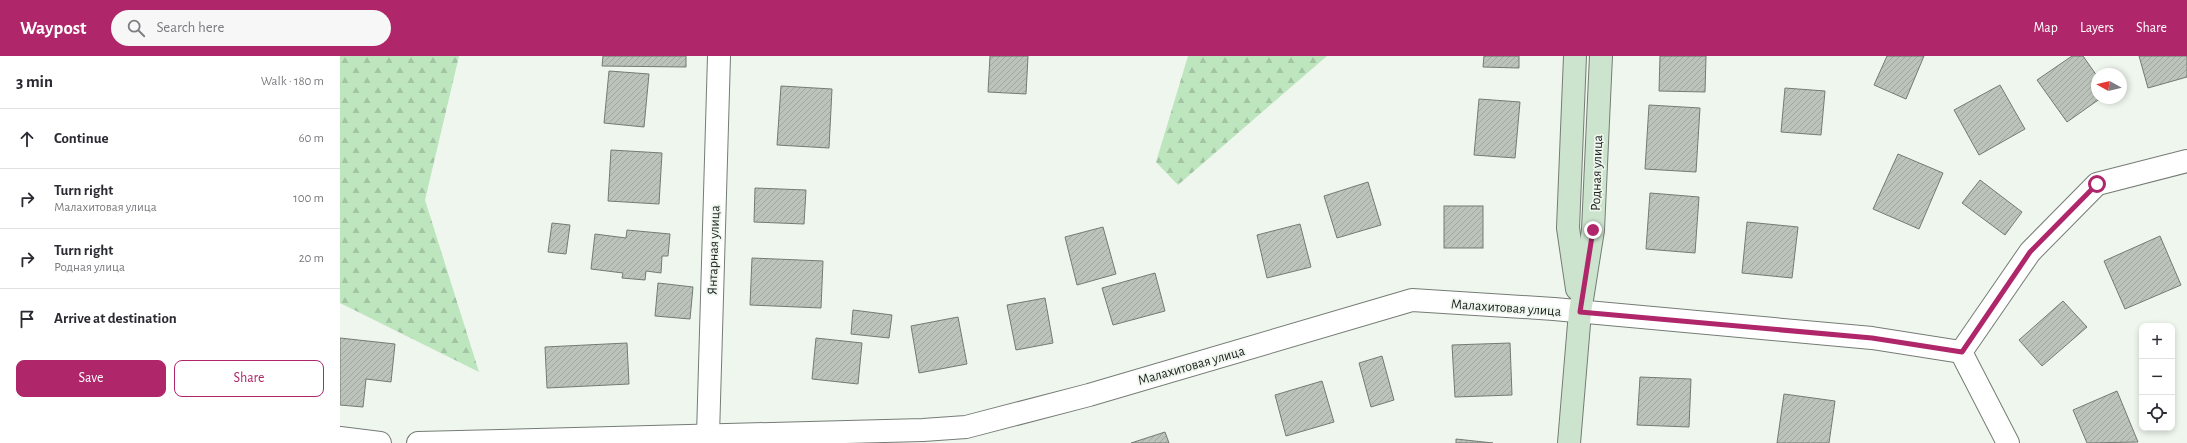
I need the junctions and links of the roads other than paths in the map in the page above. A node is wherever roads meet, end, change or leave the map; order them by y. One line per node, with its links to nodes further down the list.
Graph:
1 (719, 56): 8 (street, Янтарная улица)
2 (1576, 56): 5 (street, Родная улица)
3 (1600, 56): 5 (street, Родная улица)
4 (2187, 161): 6 (street)
5 (1580, 312): 6 (street, Малахитовая улица); 8 (street, Малахитовая улица); 11 (street, Родная улица)
6 (1962, 352): 12 (street)
7 (340, 438): 9 (street)
8 (706, 439): 10 (street, Малахитовая улица)
9 (380, 443)
10 (418, 443)
11 (1569, 443)
12 (2008, 443)

